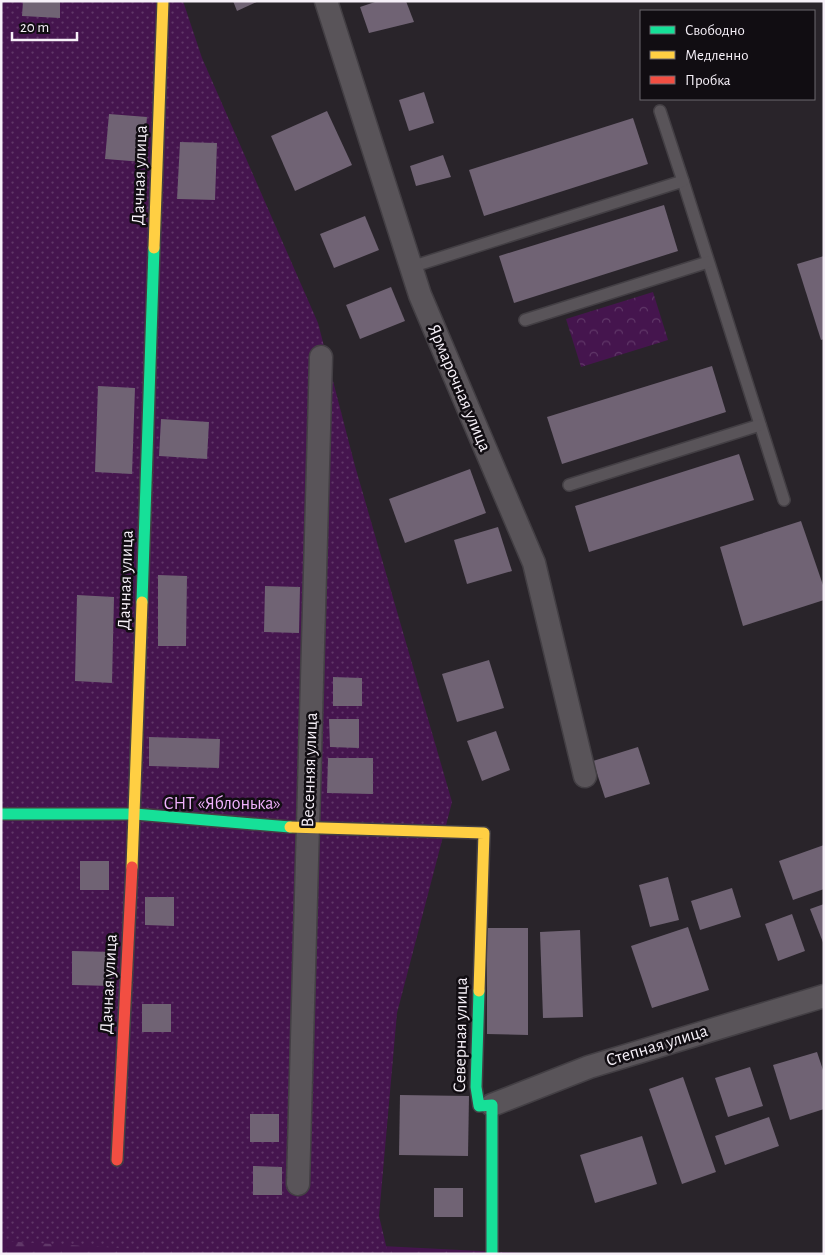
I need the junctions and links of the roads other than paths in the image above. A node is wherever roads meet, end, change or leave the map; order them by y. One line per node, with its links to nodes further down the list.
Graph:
1 (163, 1): 14 (street, Дачная улица)
2 (326, 1): 6 (street, Ярмарочная улица)
3 (660, 111): 4 (lane)
4 (682, 181): 5 (lane); 6 (lane)
5 (708, 262): 7 (lane); 9 (lane)
6 (411, 266): 12 (street, Ярмарочная улица)
7 (525, 320)
8 (322, 357): 15 (street, Весенняя улица)
9 (760, 425): 10 (lane); 11 (lane)
10 (569, 485)
11 (784, 500)
12 (585, 776)
13 (1, 814): 14 (street)
14 (135, 814): 15 (street); 18 (street, Дачная улица)
15 (308, 828): 17 (street, Северная улица); 19 (street, Весенняя улица)
16 (824, 996): 17 (street, Степная улица)
17 (492, 1106): 20 (street, Северная улица)
18 (117, 1160)
19 (298, 1184)
20 (492, 1254)

